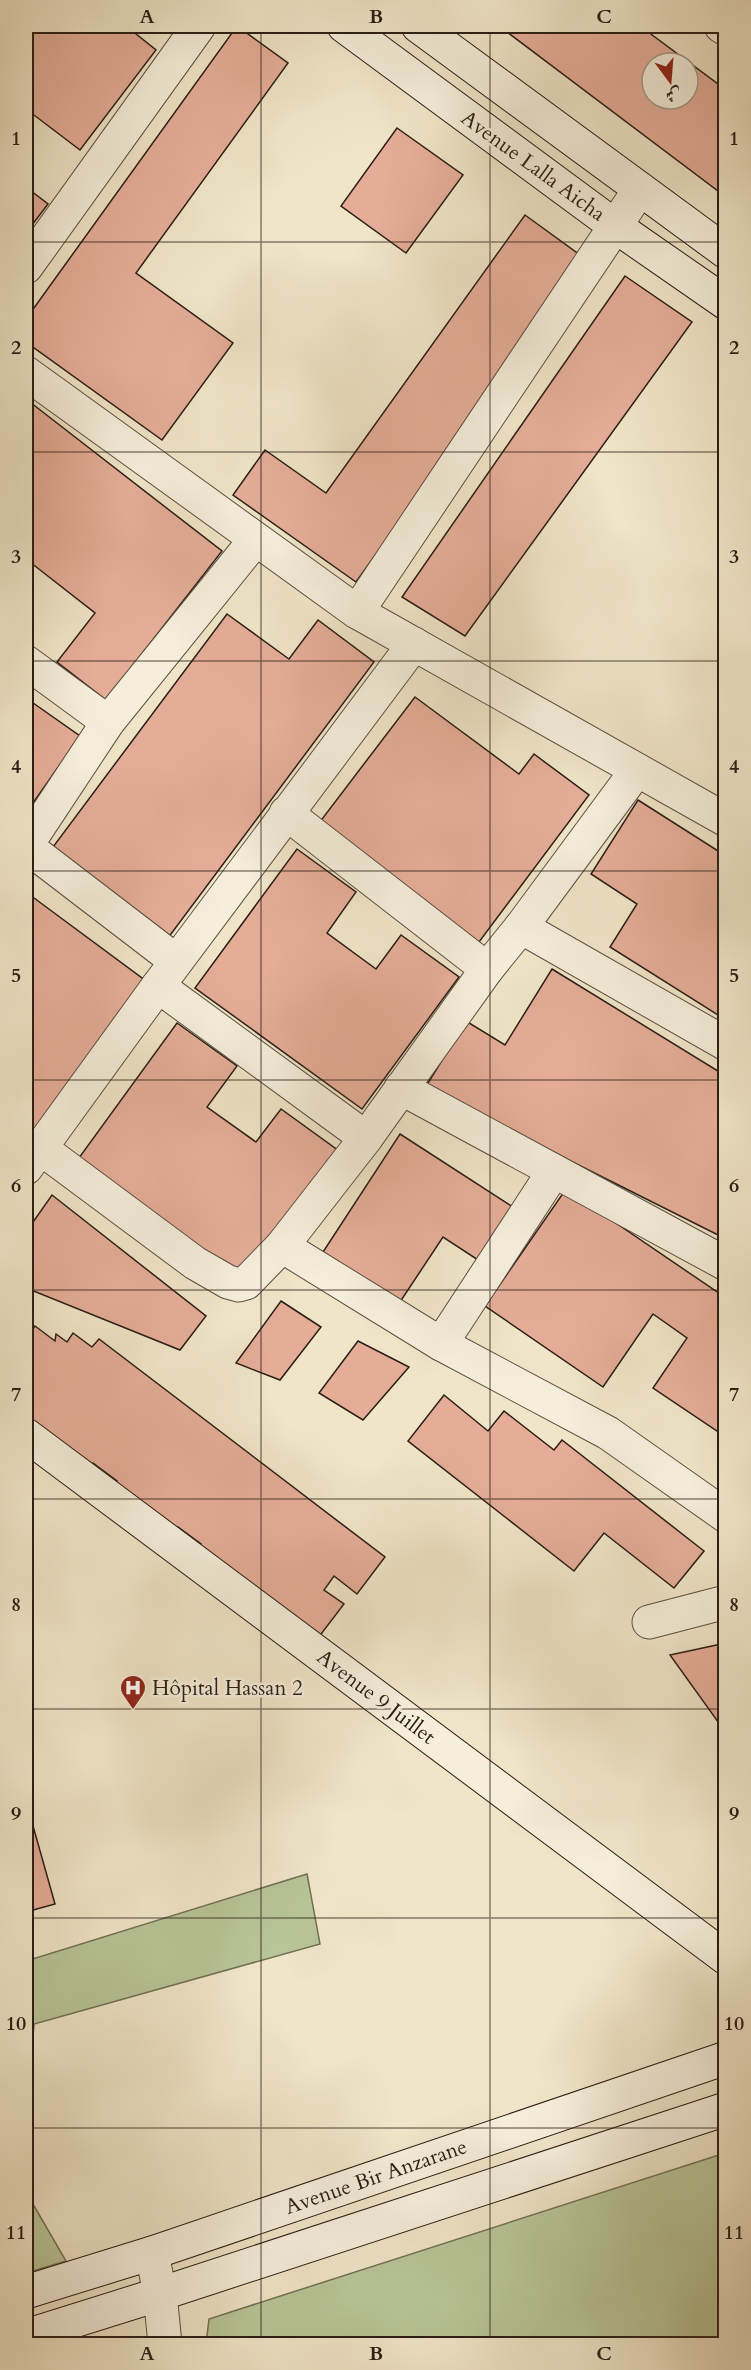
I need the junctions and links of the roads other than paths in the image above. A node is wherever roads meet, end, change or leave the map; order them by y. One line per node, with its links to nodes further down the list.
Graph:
1 (199, 26): 9 (street)
2 (344, 26): 7 (street, Avenue Lalla Aicha)
3 (418, 26): 6 (street)
4 (721, 26): 5 (street)
5 (726, 29)
6 (640, 189): 7 (street); 8 (street)
7 (615, 226): 10 (street, Avenue Lalla Aicha); 13 (street)
8 (726, 252)
9 (26, 267)
10 (726, 303)
11 (26, 373): 12 (street)
12 (255, 540): 13 (street); 16 (street)
13 (357, 612): 14 (street)
14 (414, 644): 17 (street); 18 (street)
15 (26, 662): 16 (street)
16 (108, 722): 20 (street)
17 (638, 770): 19 (street); 21 (street)
18 (286, 813): 22 (street); 23 (street)
19 (726, 820)
20 (26, 846): 23 (street)
21 (521, 927): 22 (street); 24 (street)
22 (487, 969): 25 (street)
23 (167, 973): 26 (street); 27 (street)
24 (726, 1044)
25 (401, 1088): 26 (street); 28 (street)
26 (366, 1138): 29 (street)
27 (32, 1158): 29 (street)
28 (554, 1171): 30 (street); 31 (street)
29 (282, 1246): 31 (street)
30 (724, 1259)
31 (441, 1344): 33 (street)
32 (26, 1435): 36 (street, Avenue 9 Juillet)
33 (726, 1516)
34 (726, 1602): 35 (street)
35 (649, 1622)
36 (726, 1958)
37 (726, 2058): 39 (street, Avenue Bir Anzarane)
38 (726, 2109): 41 (street, Avenue Bir Anzarane)
39 (152, 2253): 40 (street, Avenue Bir Anzarane); 41 (street)
40 (26, 2292)
41 (160, 2294): 42 (street, Avenue Bir Anzarane); 43 (street)
42 (26, 2336)
43 (165, 2344)

